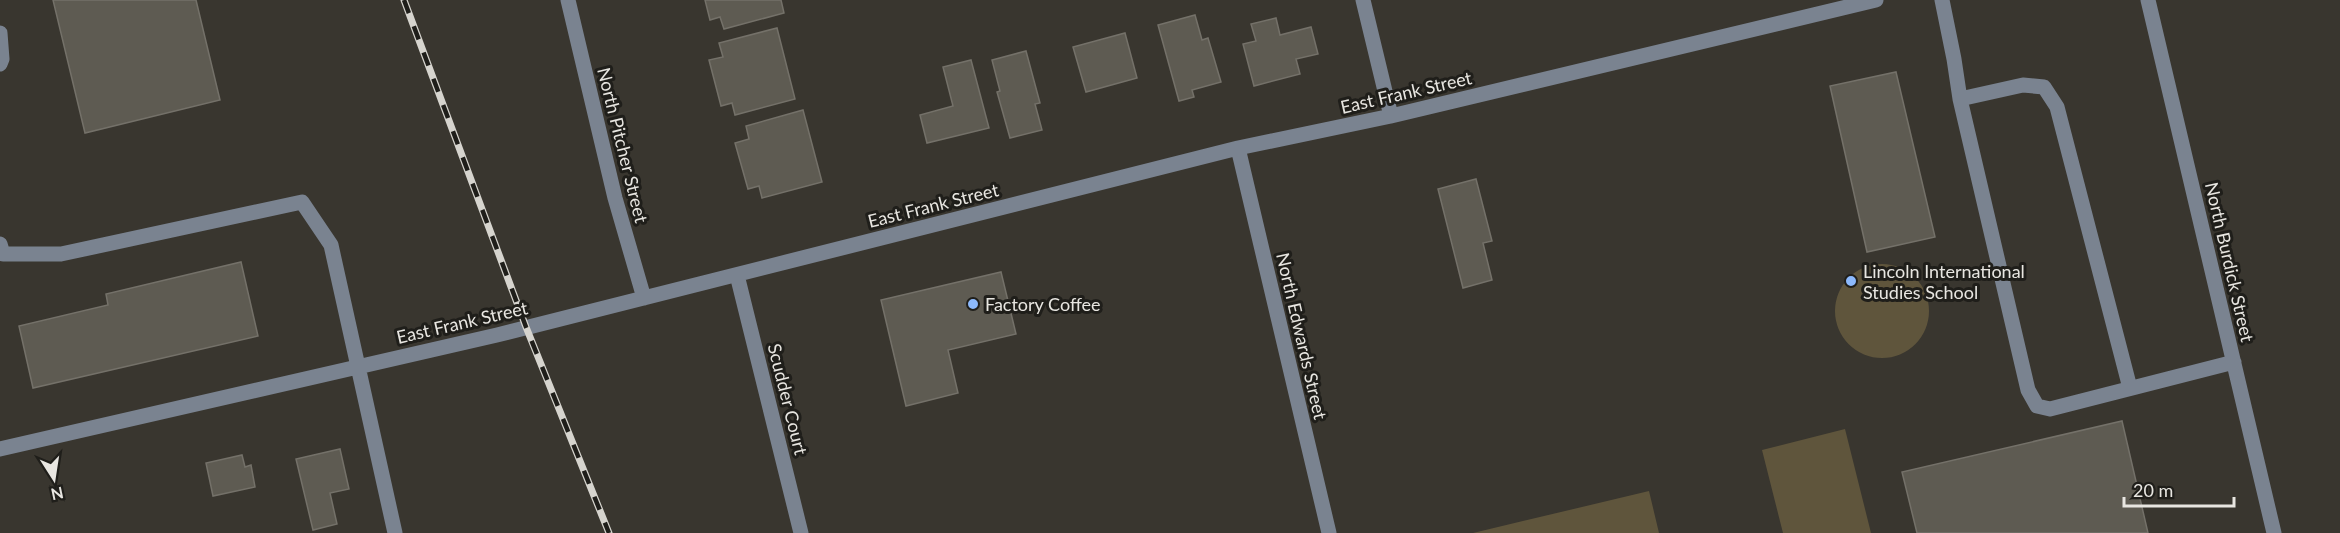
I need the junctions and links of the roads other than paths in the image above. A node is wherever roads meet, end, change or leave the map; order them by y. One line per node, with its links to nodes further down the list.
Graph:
1 (568, 0): 13 (street, North Pitcher Street)
2 (1363, 0): 9 (street)
3 (1876, 0): 9 (street, East Frank Street)
4 (1942, 0): 8 (street)
5 (2148, 0): 14 (street, North Burdick Street)
6 (0, 33): 7 (street)
7 (0, 64)
8 (1959, 99): 16 (street); 16 (street)
9 (1391, 116): 10 (street, East Frank Street)
10 (1238, 148): 12 (street, East Frank Street); 20 (street, North Edwards Street)
11 (0, 244): 15 (street)
12 (737, 275): 13 (street, East Frank Street); 19 (street, Scudder Court)
13 (644, 298): 15 (street, East Frank Street)
14 (2234, 362): 16 (street); 21 (street, North Burdick Street)
15 (358, 366): 17 (street, East Frank Street); 18 (street)
16 (2130, 388)
17 (0, 449)
18 (395, 533)
19 (801, 533)
20 (1329, 533)
21 (2274, 533)

